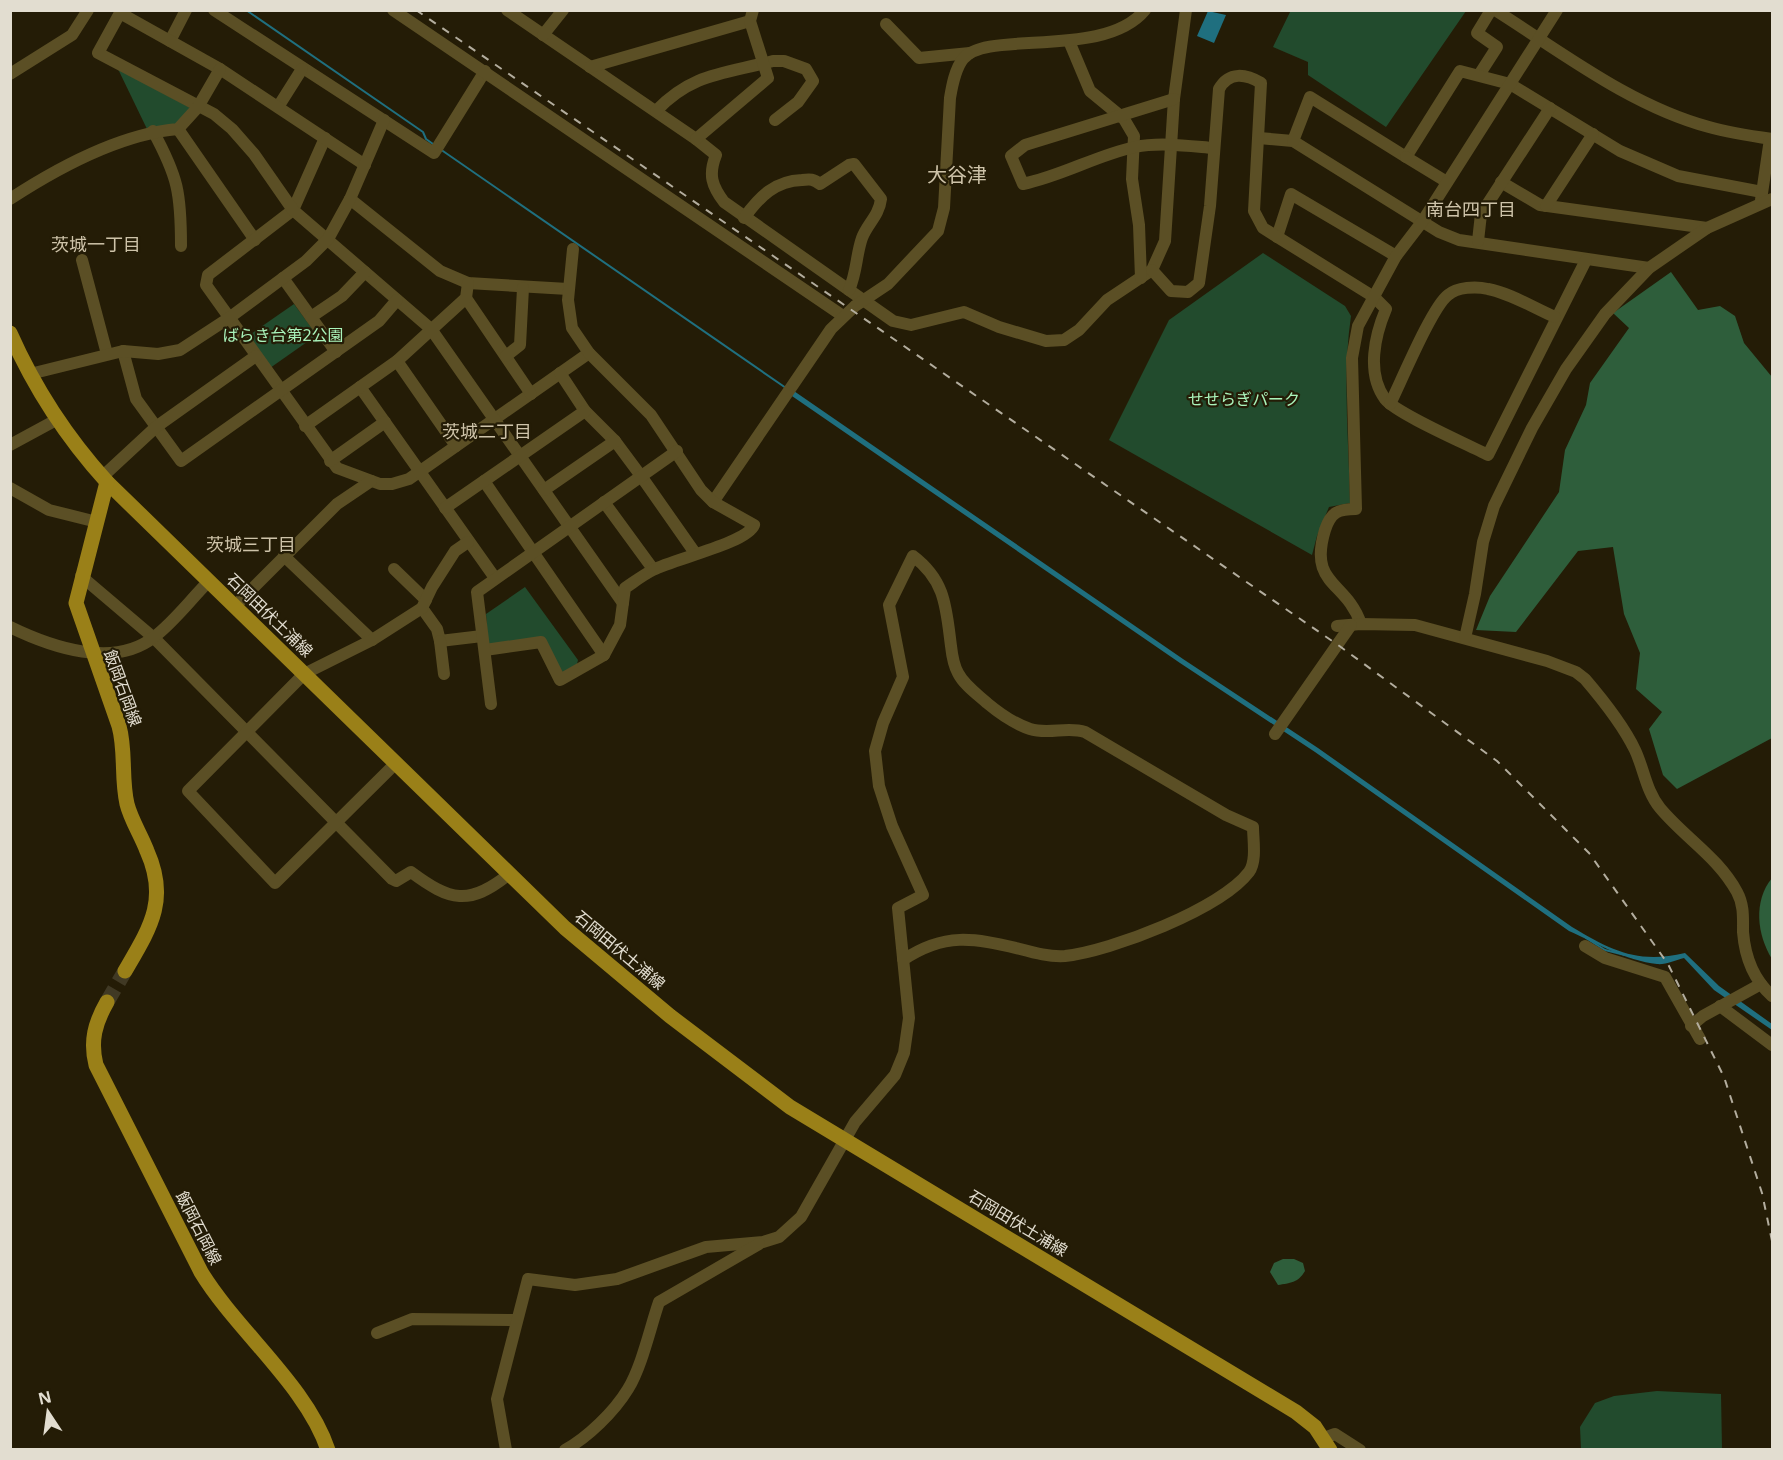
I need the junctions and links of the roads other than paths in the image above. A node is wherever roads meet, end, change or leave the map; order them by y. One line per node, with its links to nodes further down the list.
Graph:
1 (88, 10): 23 (street)
2 (186, 10): 15 (street)
3 (214, 10): 21 (street)
4 (393, 10): 22 (street)
5 (507, 10): 13 (street)
6 (563, 10): 13 (street)
7 (1186, 10): 26 (street)
8 (1493, 10): 14 (street); 24 (street)
9 (1557, 10): 14 (street)
10 (1139, 13): 16 (street)
11 (752, 16): 18 (street); 19 (street)
12 (886, 24): 17 (street)
13 (543, 35): 19 (street)
14 (1539, 38): 25 (street); 40 (street)
15 (170, 40): 20 (street); 27 (street)
16 (1069, 41): 17 (street); 31 (street)
17 (970, 53): 77 (street)
18 (765, 63): 30 (street); 33 (street); 39 (street)
19 (590, 67): 30 (street)
20 (220, 69): 27 (street); 28 (street)
21 (302, 69): 28 (street); 32 (street)
22 (485, 72): 32 (street); 78 (street)
23 (10, 74)
24 (1479, 75): 25 (street); 45 (street)
25 (1510, 84): 29 (street); 47 (street)
26 (1174, 99): 31 (street); 42 (street)
27 (198, 107): 34 (street); 53 (street)
28 (278, 107): 37 (street)
29 (1550, 108): 36 (street); 48 (street)
30 (656, 111): 39 (street)
31 (1118, 114): 43 (street); 43 (street)
32 (384, 120): 46 (street)
33 (775, 120)
34 (178, 129): 35 (street); 59 (street)
35 (153, 131): 51 (street); 61 (street)
36 (1593, 134): 49 (street); 52 (street)
37 (325, 138): 46 (street); 53 (street)
38 (1259, 138): 41 (street); 44 (street); 57 (street)
39 (696, 139): 54 (street)
40 (1771, 139): 49 (street)
41 (1293, 141): 45 (street); 55 (street)
42 (1170, 145): 43 (street); 44 (street); 68 (street)
43 (1135, 147): 68 (street)
44 (1214, 148): 68 (street)
45 (1406, 157): 47 (street)
46 (365, 165): 50 (street)
47 (1447, 182): 55 (street)
48 (1501, 182): 52 (street); 60 (street)
49 (1767, 196): 56 (street)
50 (350, 199): 58 (street); 70 (street)
51 (10, 200)
52 (1546, 206): 56 (street)
53 (293, 210): 58 (street); 59 (street)
54 (744, 218): 73 (street); 73 (street)
55 (1422, 222): 60 (street); 63 (street)
56 (1707, 228): 66 (street)
57 (1277, 237): 63 (street); 74 (street)
58 (328, 239): 67 (street); 69 (street)
59 (255, 240): 81 (street)
60 (1478, 242): 65 (street)
61 (181, 246)
62 (573, 249): 72 (street)
63 (1396, 256): 74 (street)
64 (82, 260): 87 (street)
65 (1586, 260): 66 (street); 80 (street)
66 (1648, 268): 138 (street)
67 (365, 272): 76 (street); 79 (street)
68 (1147, 274): 77 (street)
69 (283, 278): 79 (street); 81 (street)
70 (468, 283): 71 (street); 75 (street)
71 (523, 288): 72 (street); 89 (street)
72 (568, 289): 86 (street)
73 (849, 290): 77 (street)
74 (1374, 297): 96 (street); 133 (street)
75 (466, 298): 82 (street); 89 (street)
76 (397, 300): 82 (street); 85 (street)
77 (865, 300): 78 (street)
78 (843, 316): 117 (street)
79 (311, 317): 85 (street)
80 (1555, 317): 96 (street); 96 (street)
81 (229, 318): 84 (street); 88 (street)
82 (431, 329): 90 (street); 99 (street)
83 (10, 333): 92 (main road, 石岡田伏土浦線)
84 (123, 351): 87 (street); 102 (street)
85 (336, 352): 94 (street)
86 (589, 353): 91 (street); 106 (street)
87 (107, 354): 92 (street)
88 (256, 356): 94 (street); 102 (street)
89 (506, 356): 95 (street)
90 (398, 361): 93 (street); 105 (street)
91 (560, 373): 95 (street); 97 (street)
92 (30, 374): 98 (main road, 石岡田伏土浦線)
93 (360, 387): 100 (street); 101 (street)
94 (280, 391): 101 (street); 102 (street)
95 (531, 394): 99 (street)
96 (1390, 404)
97 (585, 411): 103 (street); 107 (street)
98 (58, 419): 104 (street); 111 (main road, 石岡田伏土浦線)
99 (494, 420): 105 (street); 107 (street)
100 (385, 422): 108 (street); 109 (street)
101 (305, 426): 108 (street)
102 (156, 427): 111 (street)
103 (615, 441): 110 (street); 115 (street)
104 (10, 445)
105 (456, 446): 109 (street)
106 (677, 451): 110 (street); 117 (street)
107 (520, 456): 112 (street); 115 (street)
108 (330, 461): 113 (street)
109 (419, 472): 113 (street); 118 (street)
110 (641, 476): 116 (street); 123 (street)
111 (104, 479): 119 (main road, 飯岡石岡線); 129 (main road, 石岡田伏土浦線)
112 (484, 481): 118 (street); 122 (street)
113 (371, 482): 124 (street)
114 (10, 488): 119 (street)
115 (544, 490): 120 (street)
116 (604, 502): 120 (street); 126 (street)
117 (713, 502): 123 (street)
118 (445, 508): 121 (street)
119 (97, 522): 127 (main road, 飯岡石岡線)
120 (569, 526): 122 (street); 130 (street)
121 (468, 542): 128 (street); 131 (street)
122 (532, 552): 128 (street); 143 (street)
123 (695, 553): 126 (street)
124 (284, 556): 132 (street); 139 (street)
125 (394, 569): 131 (street)
126 (653, 570): 130 (street)
127 (81, 576): 137 (street); 142 (main road, 飯岡石岡線)
128 (495, 578): 136 (street)
129 (209, 581): 132 (main road, 石岡田伏土浦線); 137 (street)
130 (623, 603): 143 (street)
131 (424, 604): 139 (street); 140 (street)
132 (235, 606): 144 (main road, 石岡田伏土浦線)
133 (1356, 624): 134 (street); 138 (street); 147 (street)
134 (1337, 626)
135 (10, 627): 142 (street)
136 (482, 636): 140 (street); 141 (street)
137 (154, 638): 142 (street); 148 (street)
138 (1465, 638): 155 (street)
139 (372, 640): 144 (street)
140 (440, 641): 145 (street)
141 (484, 650): 143 (street); 146 (street)
142 (92, 654): 154 (main road, 飯岡石岡線)
143 (604, 655)
144 (304, 674): 148 (street); 149 (main road, 石岡田伏土浦線)
145 (444, 674)
146 (491, 704)
147 (1278, 728)
148 (246, 732): 150 (street); 150 (street)
149 (395, 764): 150 (street); 151 (main road, 石岡田伏土浦線)
150 (335, 823): 151 (street)
151 (508, 875): 162 (main road, 石岡田伏土浦線)
152 (1585, 946): 159 (street)
153 (903, 960): 153 (street); 162 (street)
154 (124, 971)
155 (1761, 984): 156 (street); 158 (street)
156 (1773, 996)
157 (107, 1002): 167 (main road, 飯岡石岡線)
158 (1722, 1005): 159 (street); 161 (street)
159 (1691, 1026): 160 (street)
160 (1700, 1039)
161 (1773, 1045)
162 (846, 1142): 163 (street); 166 (main road, 石岡田伏土浦線)
163 (763, 1242): 164 (street); 169 (street)
164 (515, 1320): 165 (street); 168 (street)
165 (377, 1333)
166 (1327, 1444): 170 (street)
167 (328, 1449)
168 (506, 1449)
169 (565, 1449)
170 (1360, 1449)

